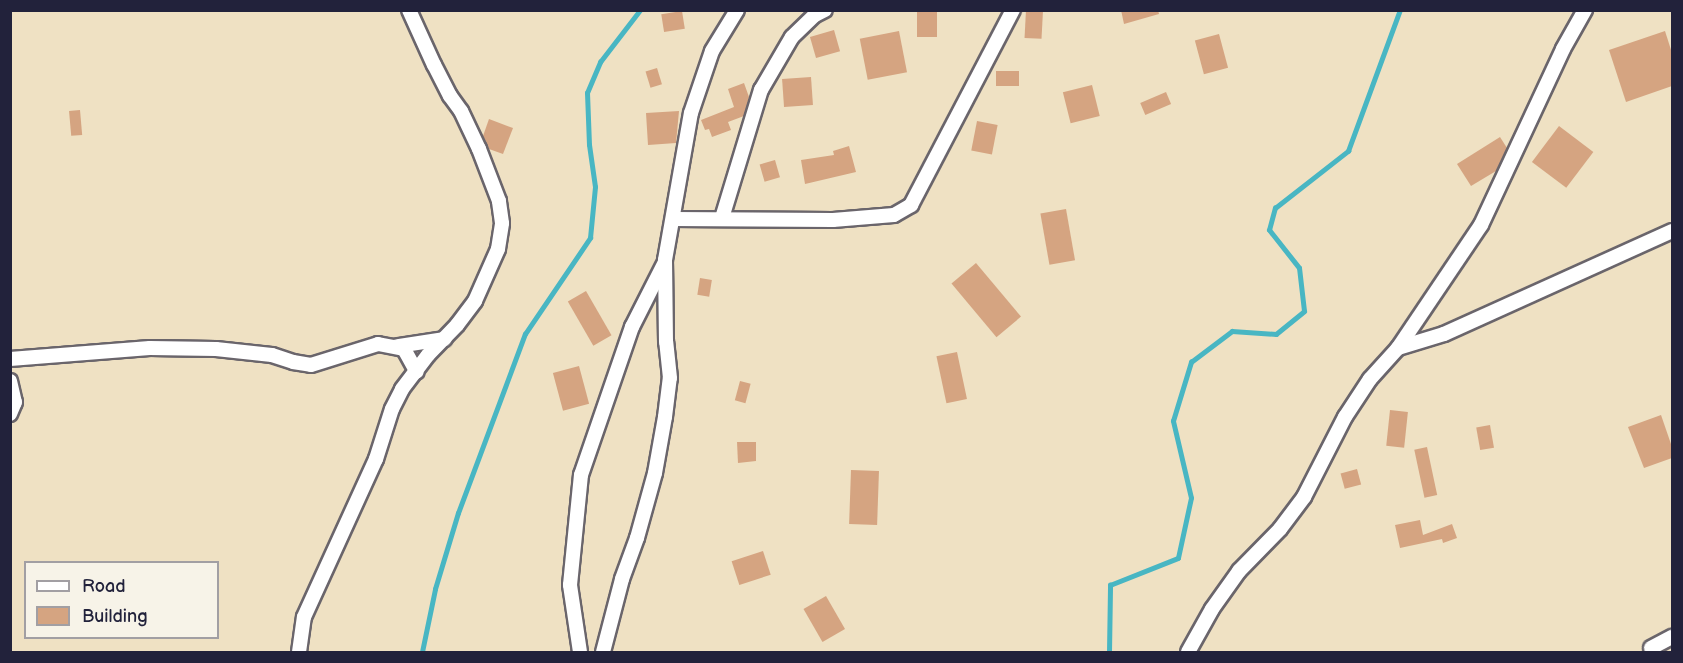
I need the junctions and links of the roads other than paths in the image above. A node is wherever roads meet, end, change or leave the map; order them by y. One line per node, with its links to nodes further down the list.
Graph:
1 (409, 10): 10 (street)
2 (737, 10): 7 (street)
3 (825, 10): 6 (street)
4 (1013, 10): 6 (street)
5 (1586, 10): 12 (street)
6 (722, 218): 7 (street)
7 (673, 219): 9 (street)
8 (1672, 231): 12 (street)
9 (665, 260): 20 (street); 21 (street)
10 (444, 339): 11 (street); 14 (street)
11 (399, 346): 13 (street); 14 (street)
12 (1398, 348): 22 (street)
13 (10, 359)
14 (417, 372): 19 (street)
15 (10, 381): 16 (street)
16 (10, 414)
17 (1672, 637): 18 (street)
18 (1651, 648)
19 (298, 652)
20 (580, 652)
21 (603, 652)
22 (1188, 652)

